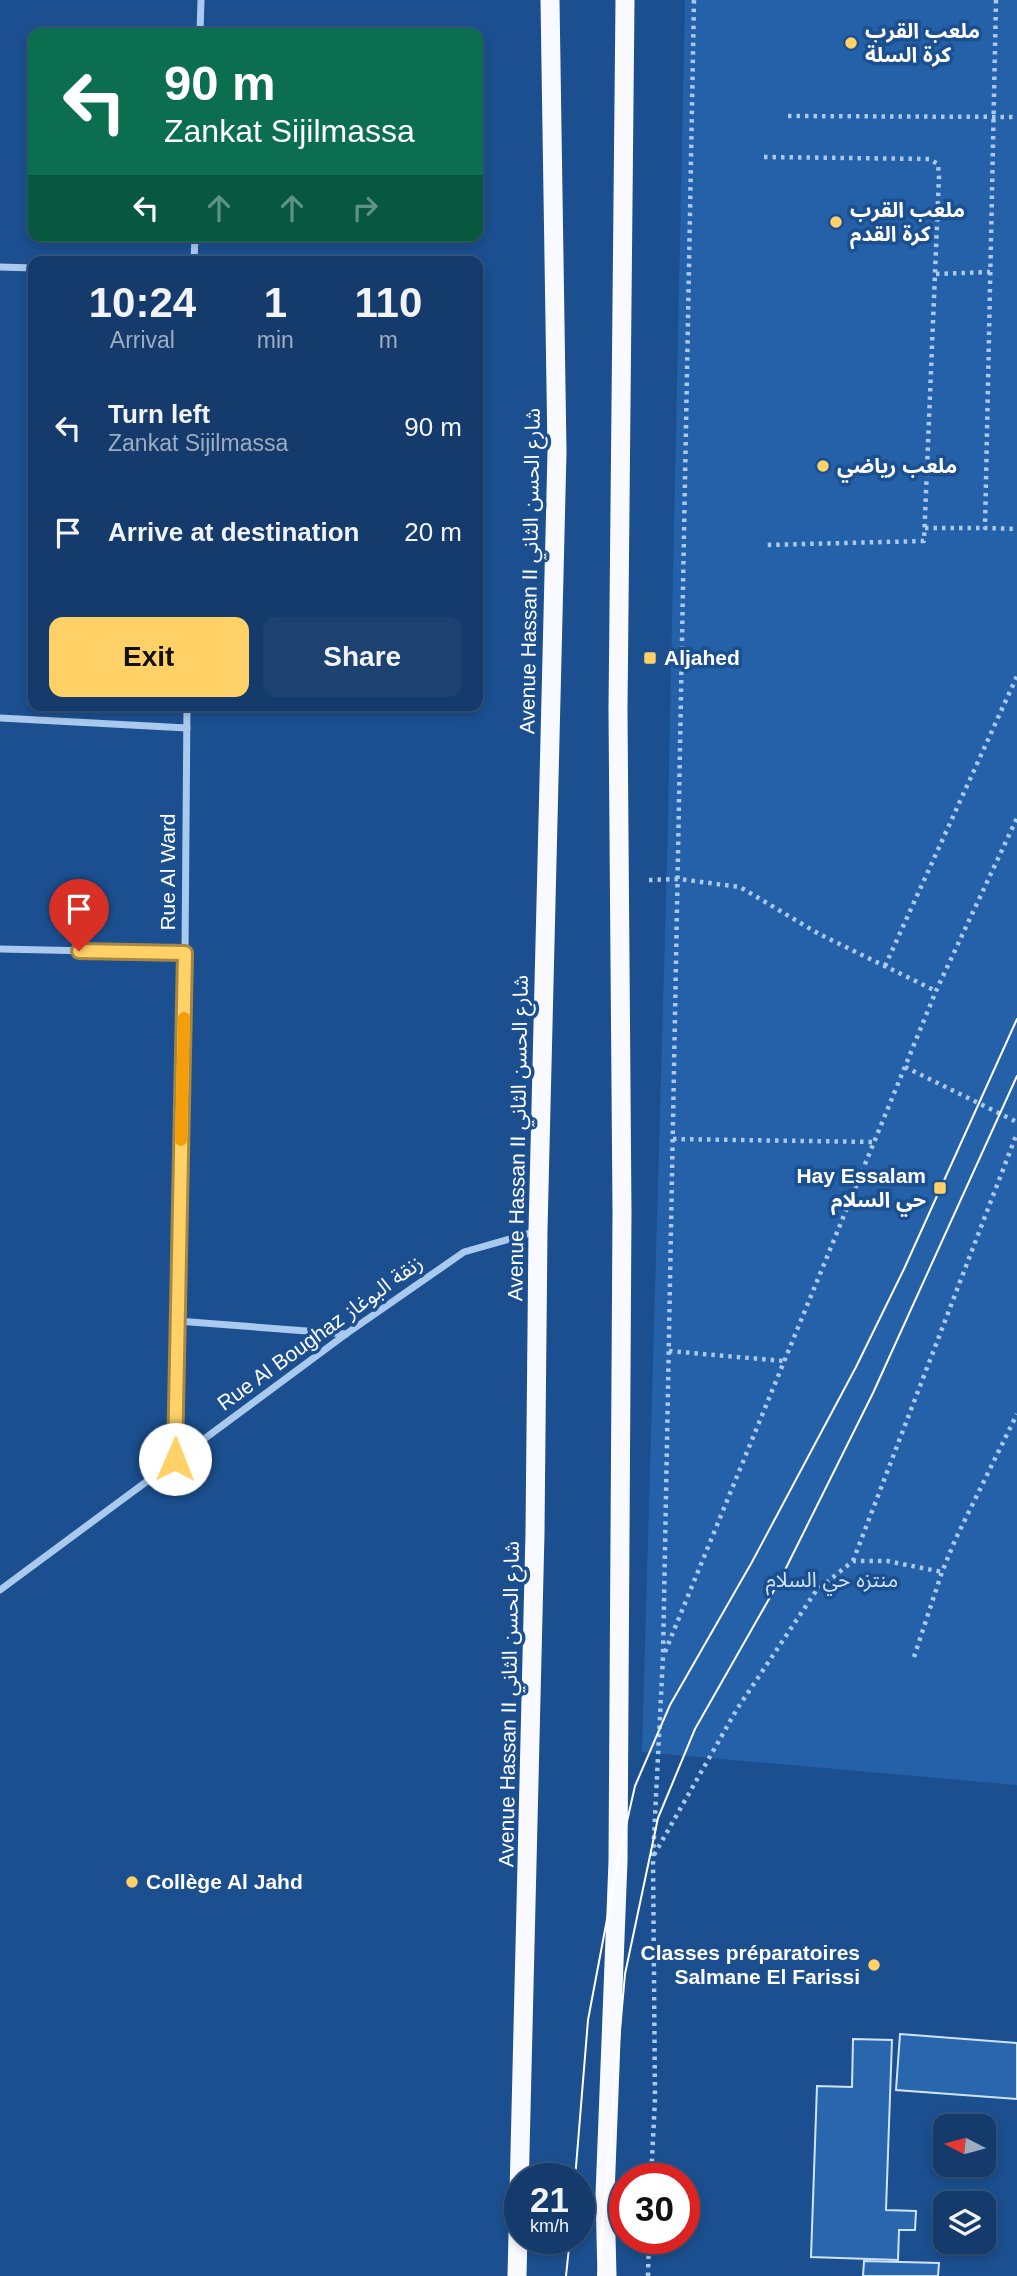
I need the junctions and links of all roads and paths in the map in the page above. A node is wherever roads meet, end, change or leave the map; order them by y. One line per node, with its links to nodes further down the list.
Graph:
1 (201, 0): 6 (street)
2 (550, 0): 35 (highway, Avenue Hassan II شارع الحسن الثاني)
3 (625, 0): 25 (highway)
4 (694, 0): 24 (path)
5 (996, 0): 8 (path)
6 (200, 28)
7 (788, 116): 8 (path)
8 (995, 117): 9 (path); 13 (path)
9 (1017, 117)
10 (764, 157): 14 (path)
11 (0, 267): 12 (street)
12 (28, 268)
13 (990, 272): 14 (path); 16 (path)
14 (936, 274): 15 (path)
15 (925, 528): 16 (path); 18 (path)
16 (985, 528): 17 (path)
17 (1017, 529)
18 (765, 545)
19 (1017, 676): 28 (path)
20 (187, 711): 22 (street, Rue Al Ward)
21 (0, 718): 22 (street)
22 (187, 728): 27 (street, Rue Al Ward)
23 (1017, 818): 29 (path)
24 (679, 879): 25 (path); 28 (path); 33 (path)
25 (619, 881): 51 (highway)
26 (0, 949): 27 (street)
27 (185, 953): 36 (street, Rue Al Ward)
28 (885, 967): 29 (path)
29 (936, 991): 30 (path)
30 (905, 1067): 31 (path); 34 (path)
31 (1017, 1122)
32 (1017, 1133): 42 (path)
33 (673, 1139): 34 (path); 38 (path)
34 (874, 1142): 39 (path)
35 (538, 1230): 37 (street, Rue Al Boughaz زنقة البوغاز); 50 (highway, Avenue Hassan II شارع الحسن الثاني)
36 (177, 1321): 37 (street); 41 (street, Rue Al Ward)
37 (346, 1334): 41 (street, Rue Al Boughaz زنقة البوغاز)
38 (669, 1351): 39 (path); 45 (path)
39 (784, 1361): 45 (path)
40 (1017, 1414): 43 (path)
41 (175, 1459): 44 (street, Rue Al Boughaz زنقة البوغاز)
42 (853, 1561): 43 (path); 47 (path)
43 (942, 1572): 46 (path)
44 (0, 1590)
45 (663, 1656): 47 (path)
46 (914, 1657)
47 (653, 1857): 48 (path)
48 (652, 2163)
49 (649, 2254): 52 (path)
50 (517, 2276)
51 (607, 2276)
52 (648, 2276)

